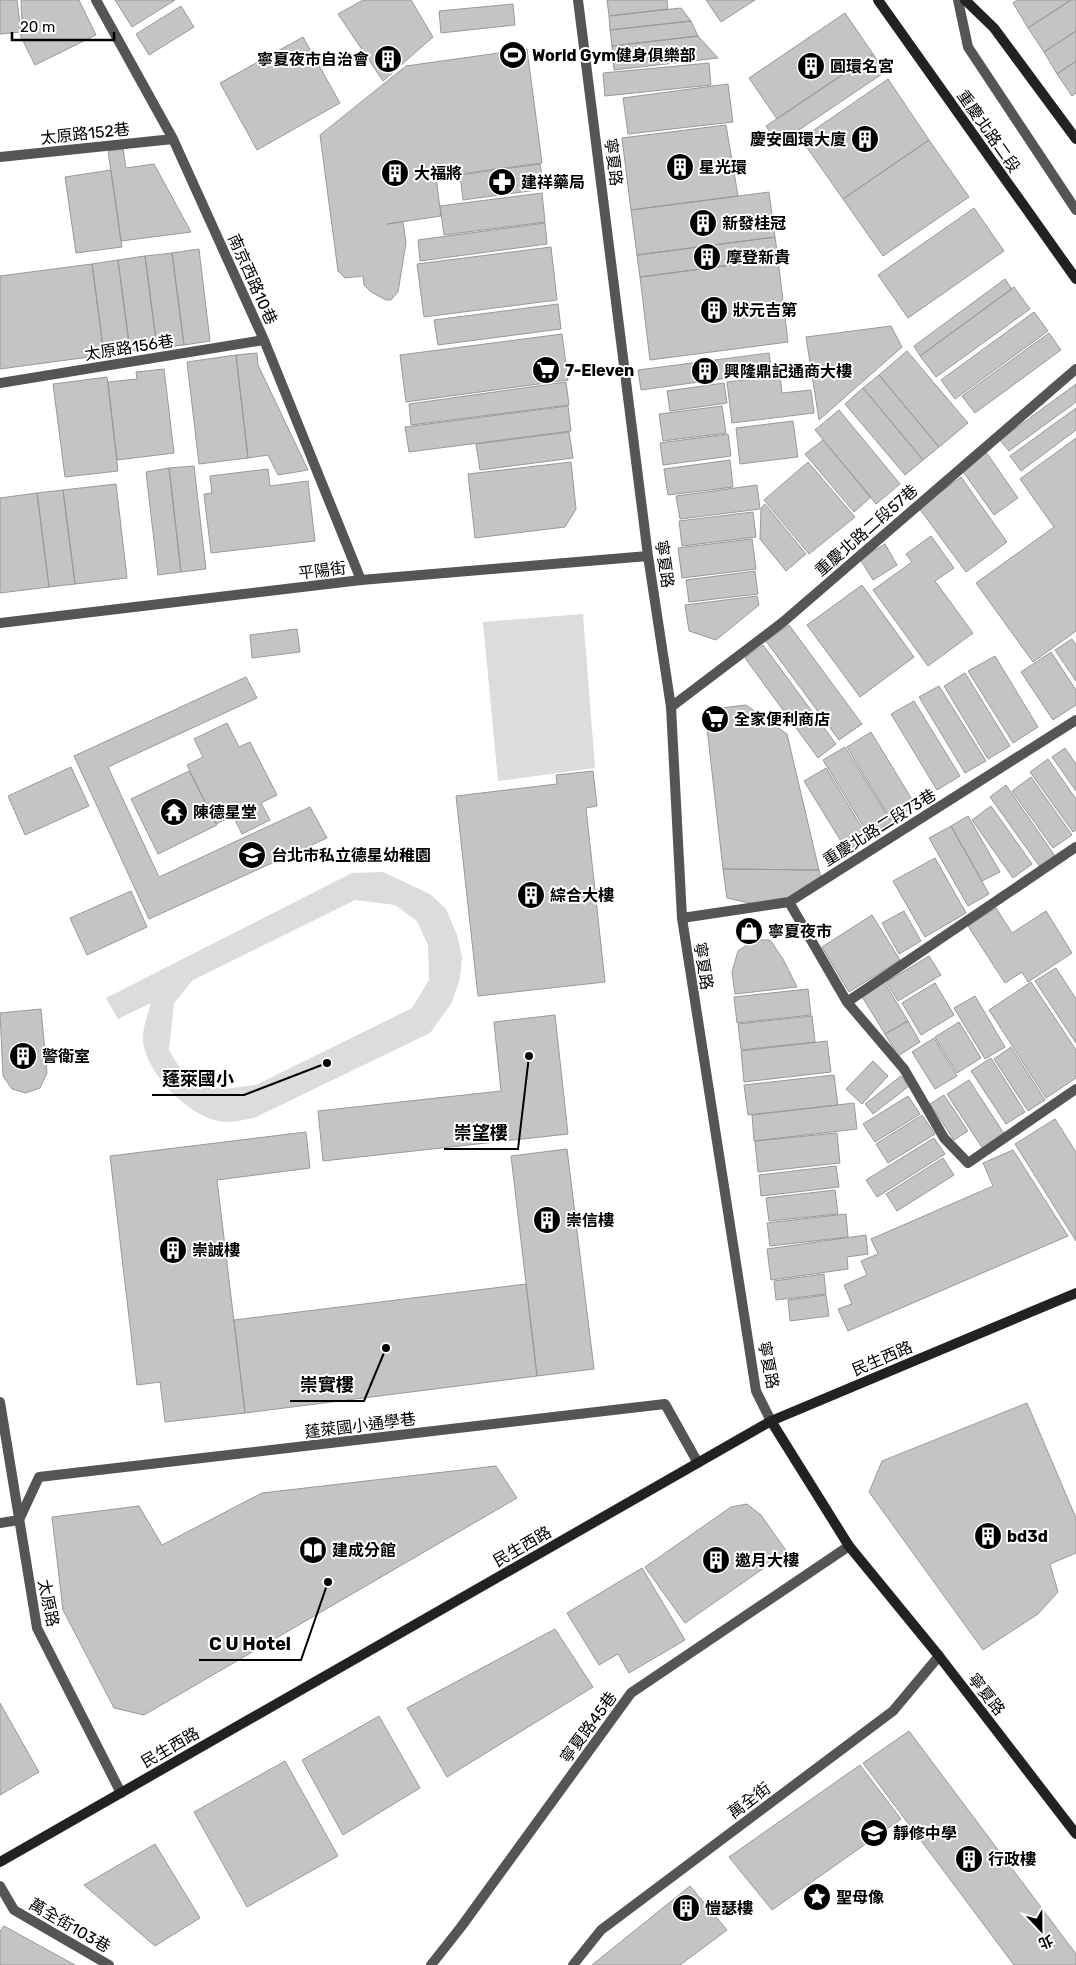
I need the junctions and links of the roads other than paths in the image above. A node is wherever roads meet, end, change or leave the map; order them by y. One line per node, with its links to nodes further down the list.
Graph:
1 (96, 0): 6 (street, 南京西路10巷)
2 (578, 0): 14 (street, 寧夏路)
3 (878, 0): 10 (street, 重慶北路二段)
4 (958, 0): 9 (street)
5 (965, 0): 7 (street)
6 (173, 139): 8 (street, 太原路152巷); 11 (street, 南京西路10巷)
7 (1076, 139)
8 (0, 157)
9 (1076, 210)
10 (1076, 279)
11 (264, 340): 13 (street, 太原路156巷); 15 (street, 南京西路10巷)
12 (1076, 369): 17 (street, 重慶北路二段57巷)
13 (0, 383)
14 (648, 556): 15 (street, 平陽街); 17 (street, 寧夏路)
15 (361, 580): 16 (street, 平陽街)
16 (0, 623)
17 (671, 707): 21 (street, 寧夏路)
18 (1076, 720): 20 (street, 重慶北路二段73巷)
19 (1076, 847): 22 (street)
20 (789, 902): 21 (street, 重慶北路二段73巷); 22 (street)
21 (682, 918): 26 (street, 寧夏路)
22 (847, 1002): 23 (street)
23 (1076, 1089)
24 (1076, 1293): 26 (street, 民生西路)
25 (0, 1402): 28 (street, 太原路)
26 (771, 1421): 27 (street, 民生西路); 30 (street, 寧夏路)
27 (698, 1463): 28 (street, 蓬萊國小通學巷); 32 (street, 民生西路)
28 (19, 1520): 29 (street); 32 (street, 太原路)
29 (0, 1523)
30 (849, 1546): 31 (street, 寧夏路); 37 (street, 寧夏路45巷)
31 (939, 1656): 33 (street, 寧夏路); 38 (street, 萬全街)
32 (121, 1793): 34 (street, 民生西路)
33 (1076, 1834)
34 (0, 1862)
35 (0, 1886): 36 (street, 萬全街103巷)
36 (109, 1965)
37 (431, 1965)
38 (573, 1965)

